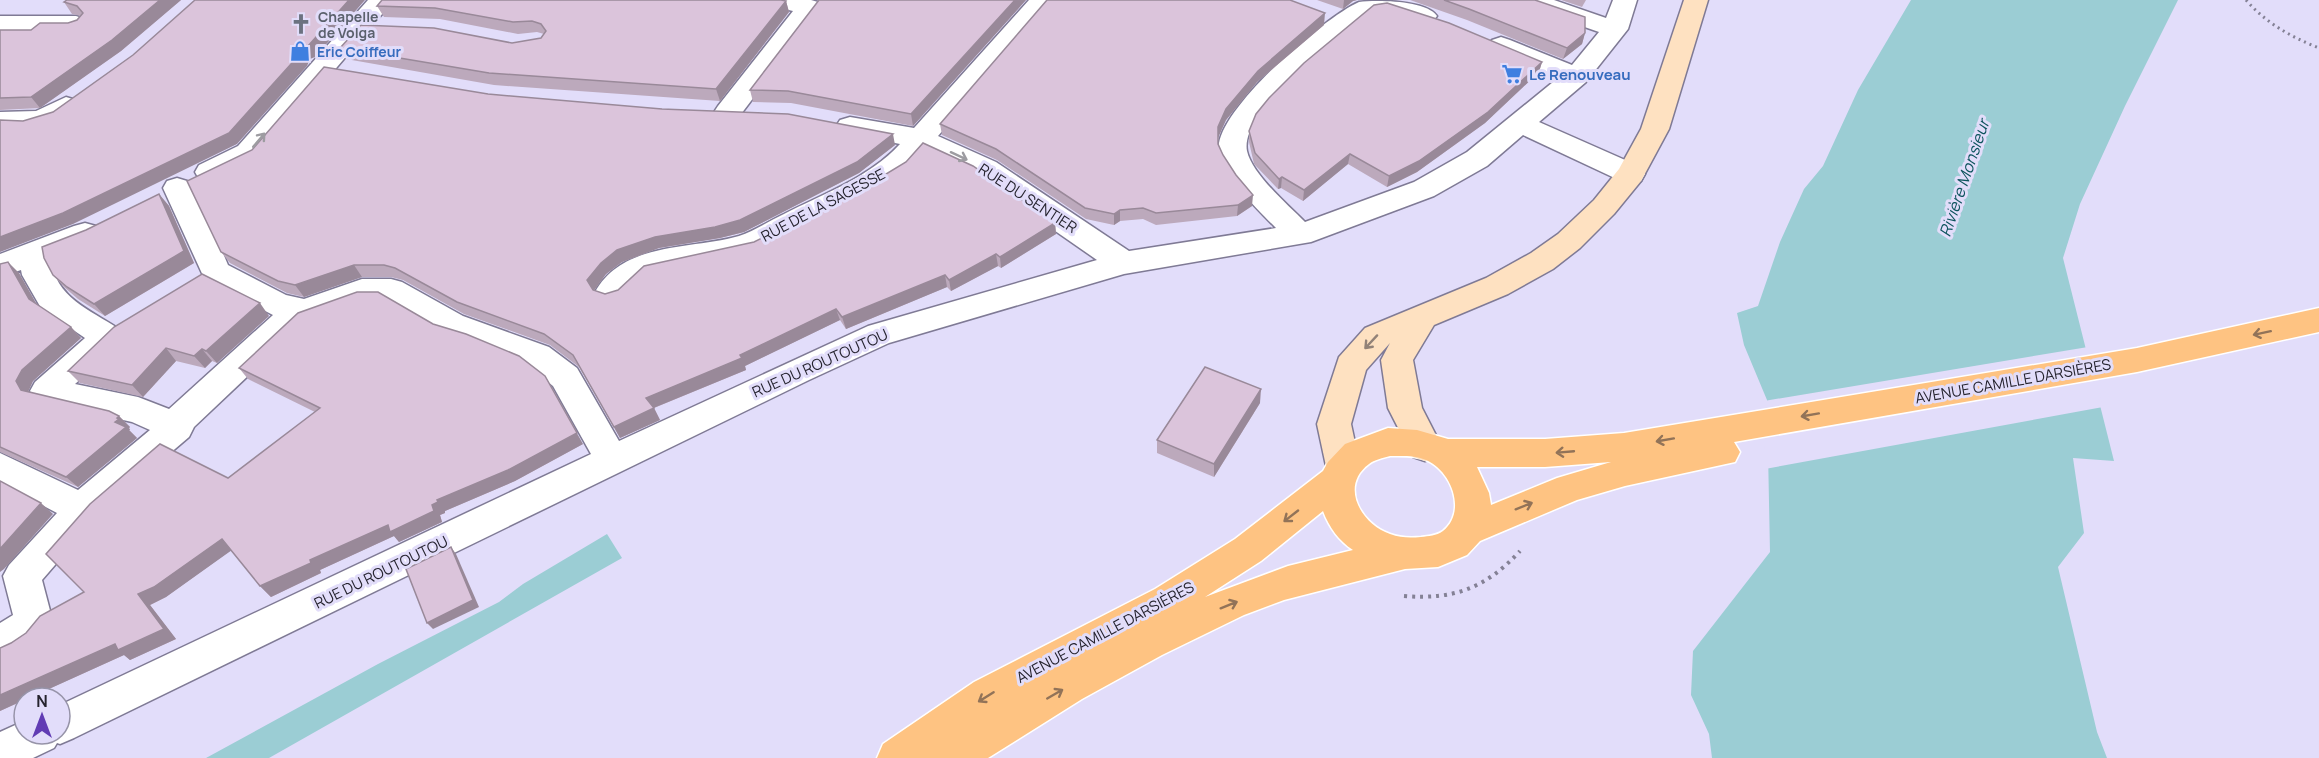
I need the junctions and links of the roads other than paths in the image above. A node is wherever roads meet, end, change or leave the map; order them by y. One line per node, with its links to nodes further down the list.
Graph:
1 (381, 0): 12 (street)
2 (776, 0): 19 (street)
3 (1043, 0): 23 (street, RUE DE LA SAGESSE)
4 (1530, 0): 7 (street)
5 (1696, 0): 24 (street)
6 (1317, 11): 8 (street)
7 (1620, 14): 17 (street, RUE DU ROUTOUTOU)
8 (1345, 22): 11 (street); 26 (street)
9 (0, 24): 10 (street)
10 (76, 24)
11 (1447, 24)
12 (359, 26): 13 (street); 15 (street)
13 (394, 27)
14 (1479, 36): 17 (street)
15 (321, 66): 16 (street); 31 (street, one-way to 15)
16 (356, 72)
17 (1577, 76): 22 (street, RUE DU ROUTOUTOU)
18 (86, 92): 20 (street)
19 (761, 113)
20 (0, 121)
21 (825, 121): 23 (street, RUE DU SENTIER)
22 (1519, 123): 24 (street); 26 (street, RUE DU ROUTOUTOU)
23 (918, 138): 28 (street, RUE DU SENTIER, one-way to 28); 30 (street, RUE DE LA SAGESSE)
24 (1630, 174): 32 (street)
25 (105, 223): 27 (street)
26 (1300, 235): 28 (street, RUE DU ROUTOUTOU)
27 (35, 252): 29 (street); 35 (street)
28 (1124, 262): 40 (street, RUE DU ROUTOUTOU)
29 (0, 266)
30 (611, 292)
31 (299, 309): 38 (street); 40 (street)
32 (1423, 316): 39 (street); 43 (street, one-way to 43)
33 (134, 317): 35 (street)
34 (2319, 320): 37 (main road, AVENUE CAMILLE DARSIÈRES, one-way to 37)
35 (103, 335): 38 (street)
36 (2319, 344): 37 (main road, AVENUE CAMILLE DARSIÈRES)
37 (2139, 368): 41 (main road, AVENUE CAMILLE DARSIÈRES)
38 (174, 425): 44 (street)
39 (1434, 450): 41 (main road, one-way to 39); 43 (main road); 45 (main road)
40 (612, 460): 48 (street, RUE DU ROUTOUTOU)
41 (1625, 460): 45 (main road, one-way to 41)
42 (0, 467): 44 (street)
43 (1340, 473): 46 (main road); 51 (main road, AVENUE CAMILLE DARSIÈRES, one-way to 51)
44 (82, 507): 47 (street)
45 (1470, 529): 46 (main road)
46 (1401, 555): 52 (main road, AVENUE CAMILLE DARSIÈRES, one-way to 46)
47 (0, 644)
48 (72, 718)
49 (15, 746): 50 (street)
50 (0, 753)
51 (898, 758)
52 (952, 758)

